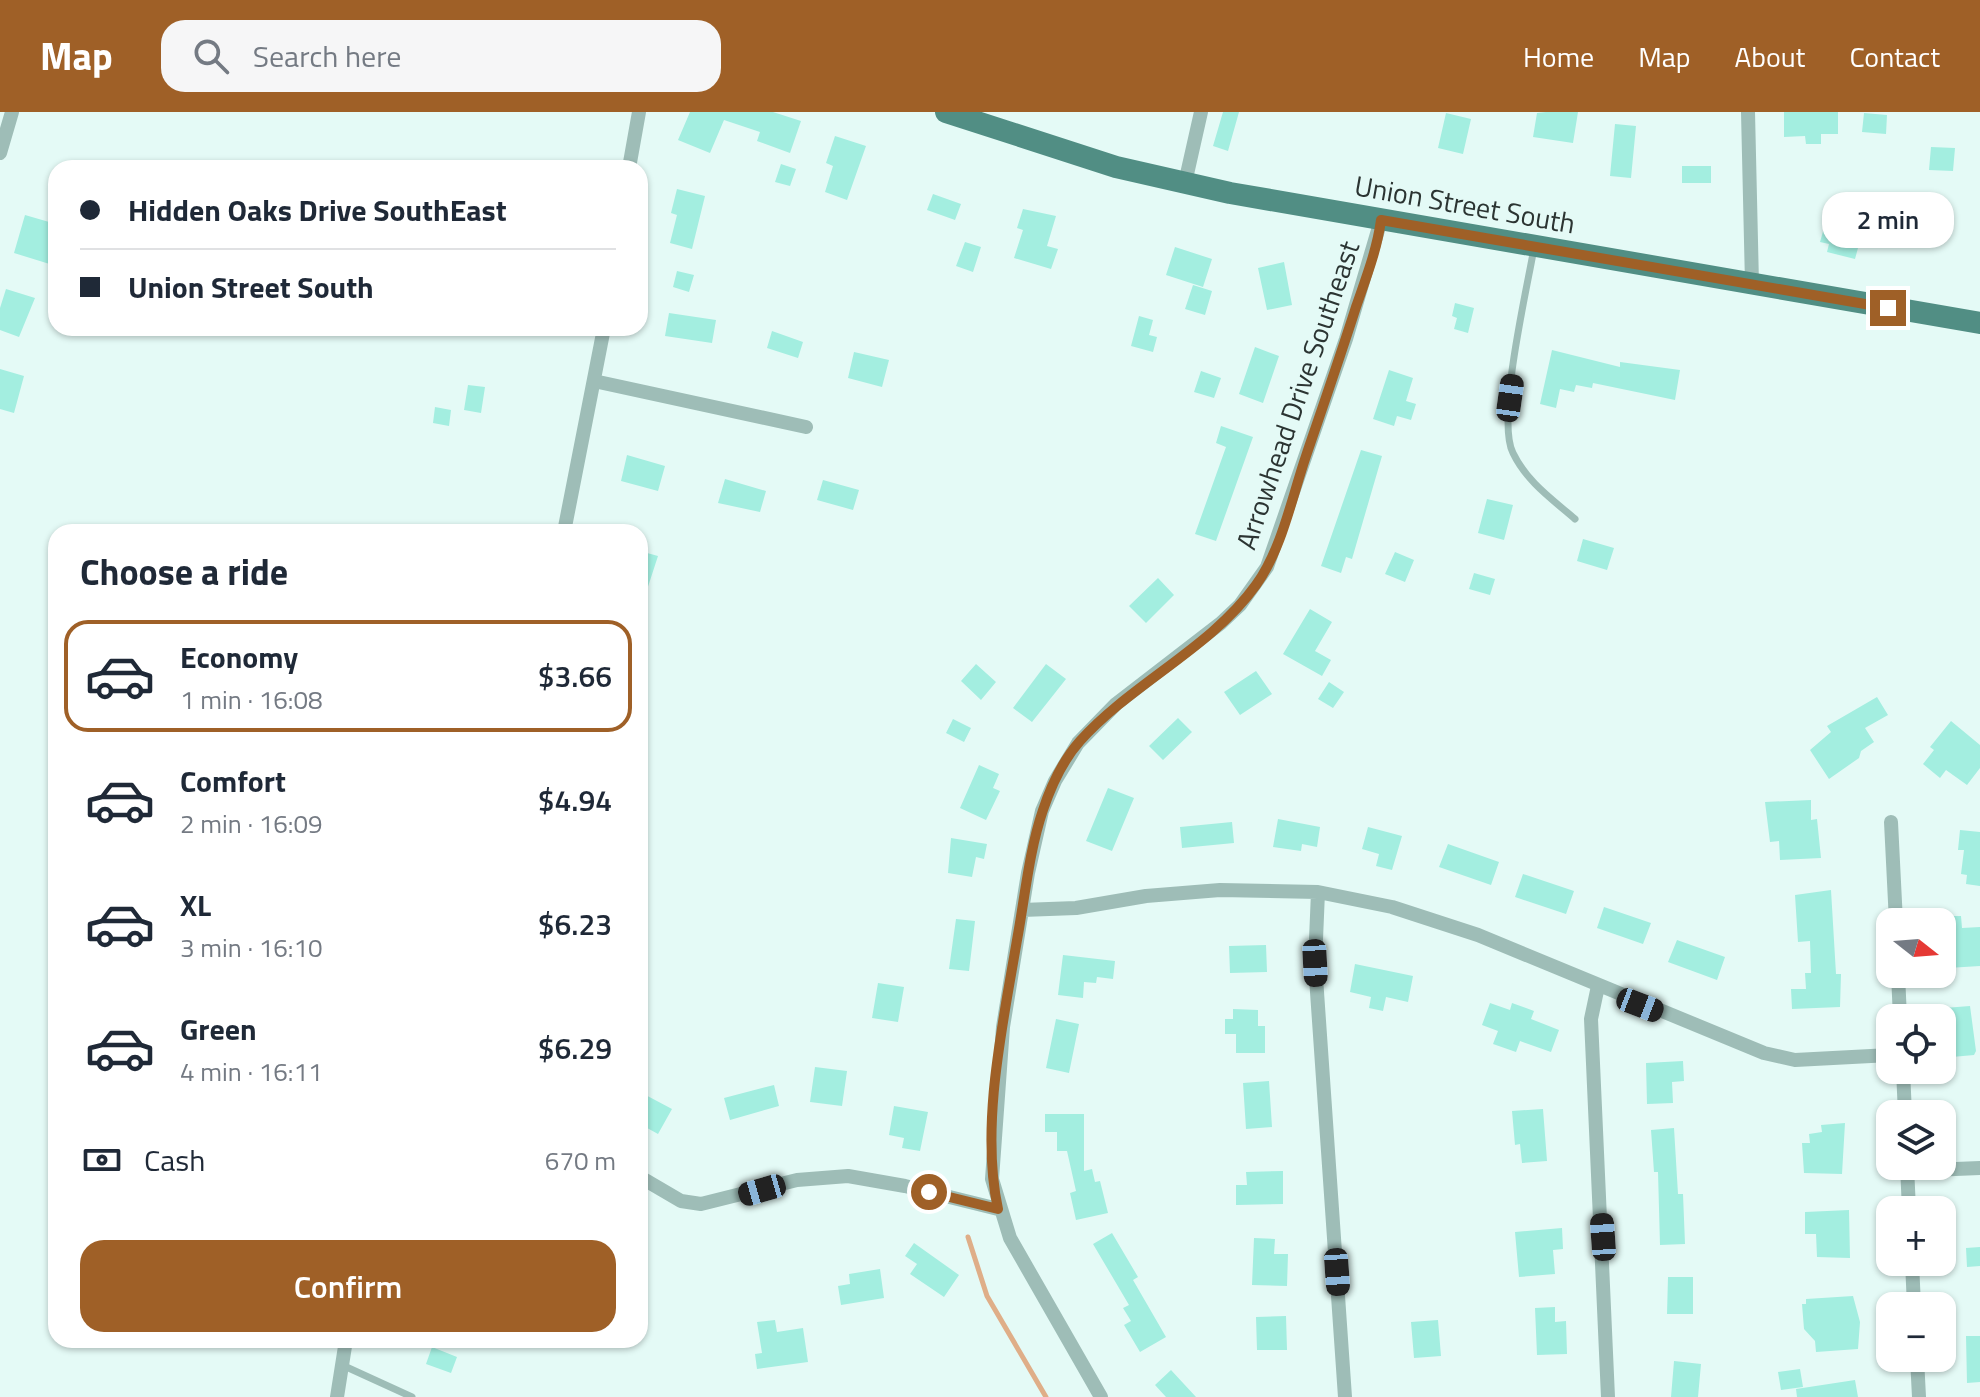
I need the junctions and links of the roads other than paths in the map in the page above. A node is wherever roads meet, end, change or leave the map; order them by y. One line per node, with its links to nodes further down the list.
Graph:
1 (12, 112): 6 (street)
2 (639, 112): 7 (street)
3 (946, 112): 8 (main road, Union Street South)
4 (1201, 112): 8 (street)
5 (1748, 112): 11 (street)
6 (0, 153)
7 (630, 160)
8 (1185, 183): 9 (main road, Union Street South)
9 (1381, 220): 10 (main road, Union Street South); 21 (street, Arrowhead Drive Southeast)
10 (1535, 246): 11 (main road, Union Street South); 16 (lane)
11 (1752, 284): 12 (main road, Union Street South)
12 (1980, 323)
13 (602, 336): 14 (street)
14 (594, 381): 15 (street); 17 (street)
15 (806, 427)
16 (1575, 519)
17 (566, 524)
18 (1891, 822): 20 (street)
19 (1318, 892): 21 (street); 22 (street); 34 (street)
20 (1895, 908)
21 (1022, 910): 27 (street, Arrowhead Drive Southeast)
22 (1598, 986): 23 (street); 35 (street)
23 (1876, 1056)
24 (1956, 1168): 25 (street)
25 (1980, 1168)
26 (648, 1182): 27 (street)
27 (998, 1209): 33 (street, Arrowhead Drive Southeast)
28 (345, 1348): 29 (street)
29 (342, 1365): 31 (street); 32 (lane)
30 (1918, 1372): 36 (street)
31 (337, 1397)
32 (412, 1397)
33 (1101, 1397)
34 (1345, 1397)
35 (1608, 1397)
36 (1919, 1397)

